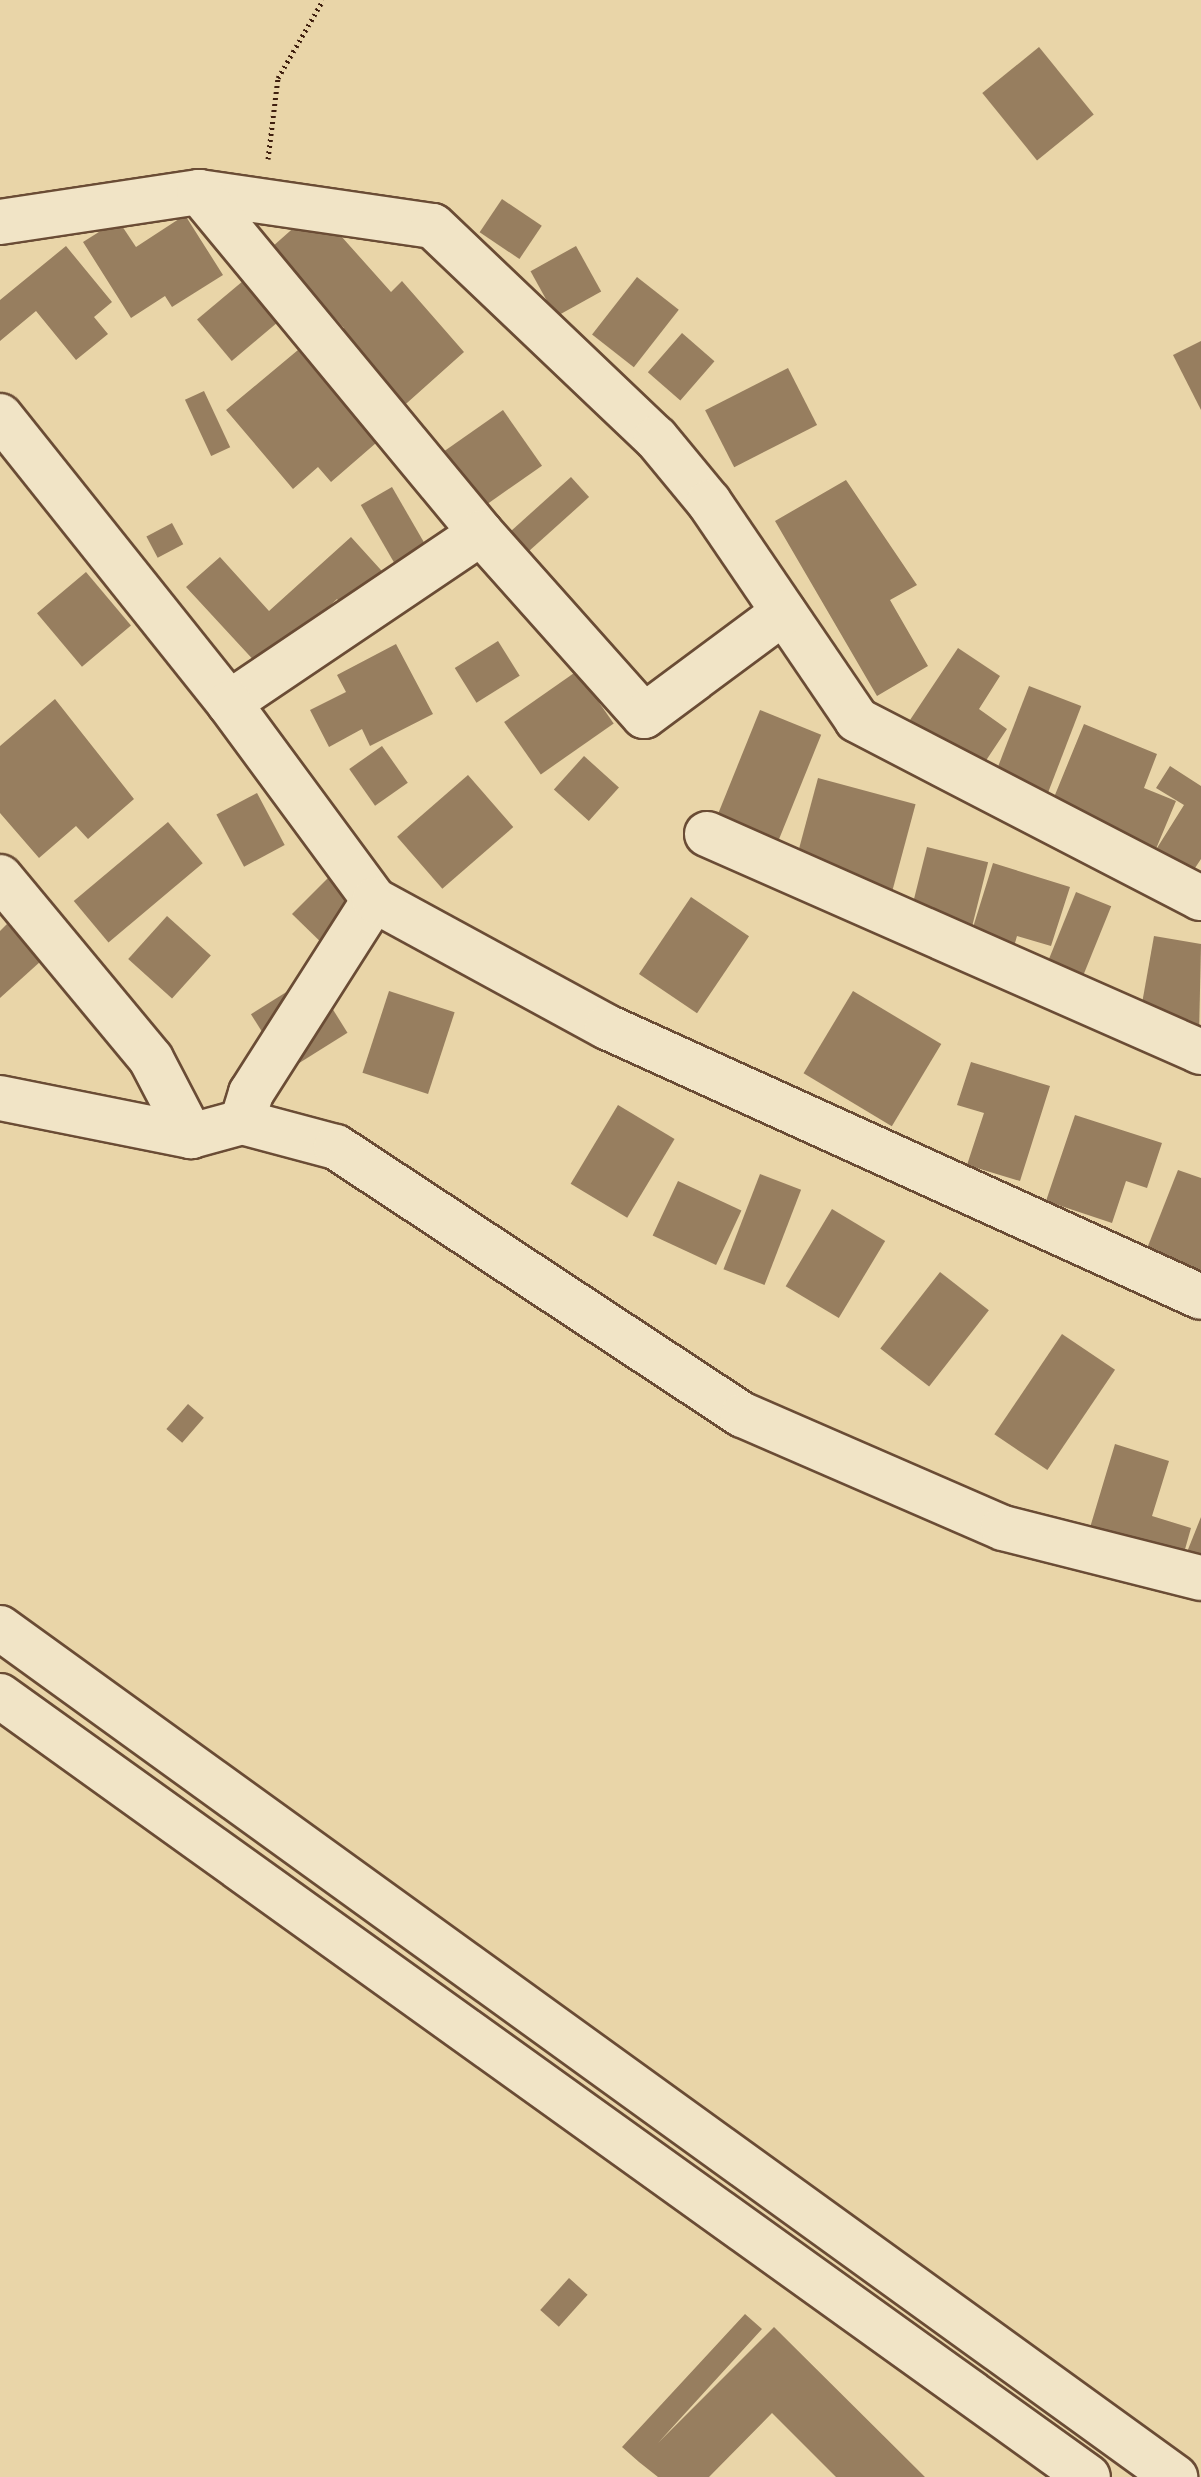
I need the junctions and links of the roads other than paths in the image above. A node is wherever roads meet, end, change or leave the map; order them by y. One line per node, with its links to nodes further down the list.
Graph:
1 (199, 192): 2 (street); 4 (street); 5 (street)
2 (0, 222)
3 (0, 416): 6 (street)
4 (481, 533): 5 (street); 6 (street)
5 (784, 612): 9 (street)
6 (229, 703): 10 (street)
7 (707, 834): 11 (street)
8 (0, 877): 14 (street)
9 (1201, 898)
10 (374, 900): 13 (street); 15 (street)
11 (1201, 1052)
12 (0, 1098): 14 (street)
13 (242, 1122): 14 (street); 16 (street)
14 (191, 1136)
15 (1201, 1297)
16 (1201, 1578)
17 (0, 1628): 20 (street)
18 (0, 1696): 19 (street)
19 (1088, 2477)
20 (1175, 2477)

